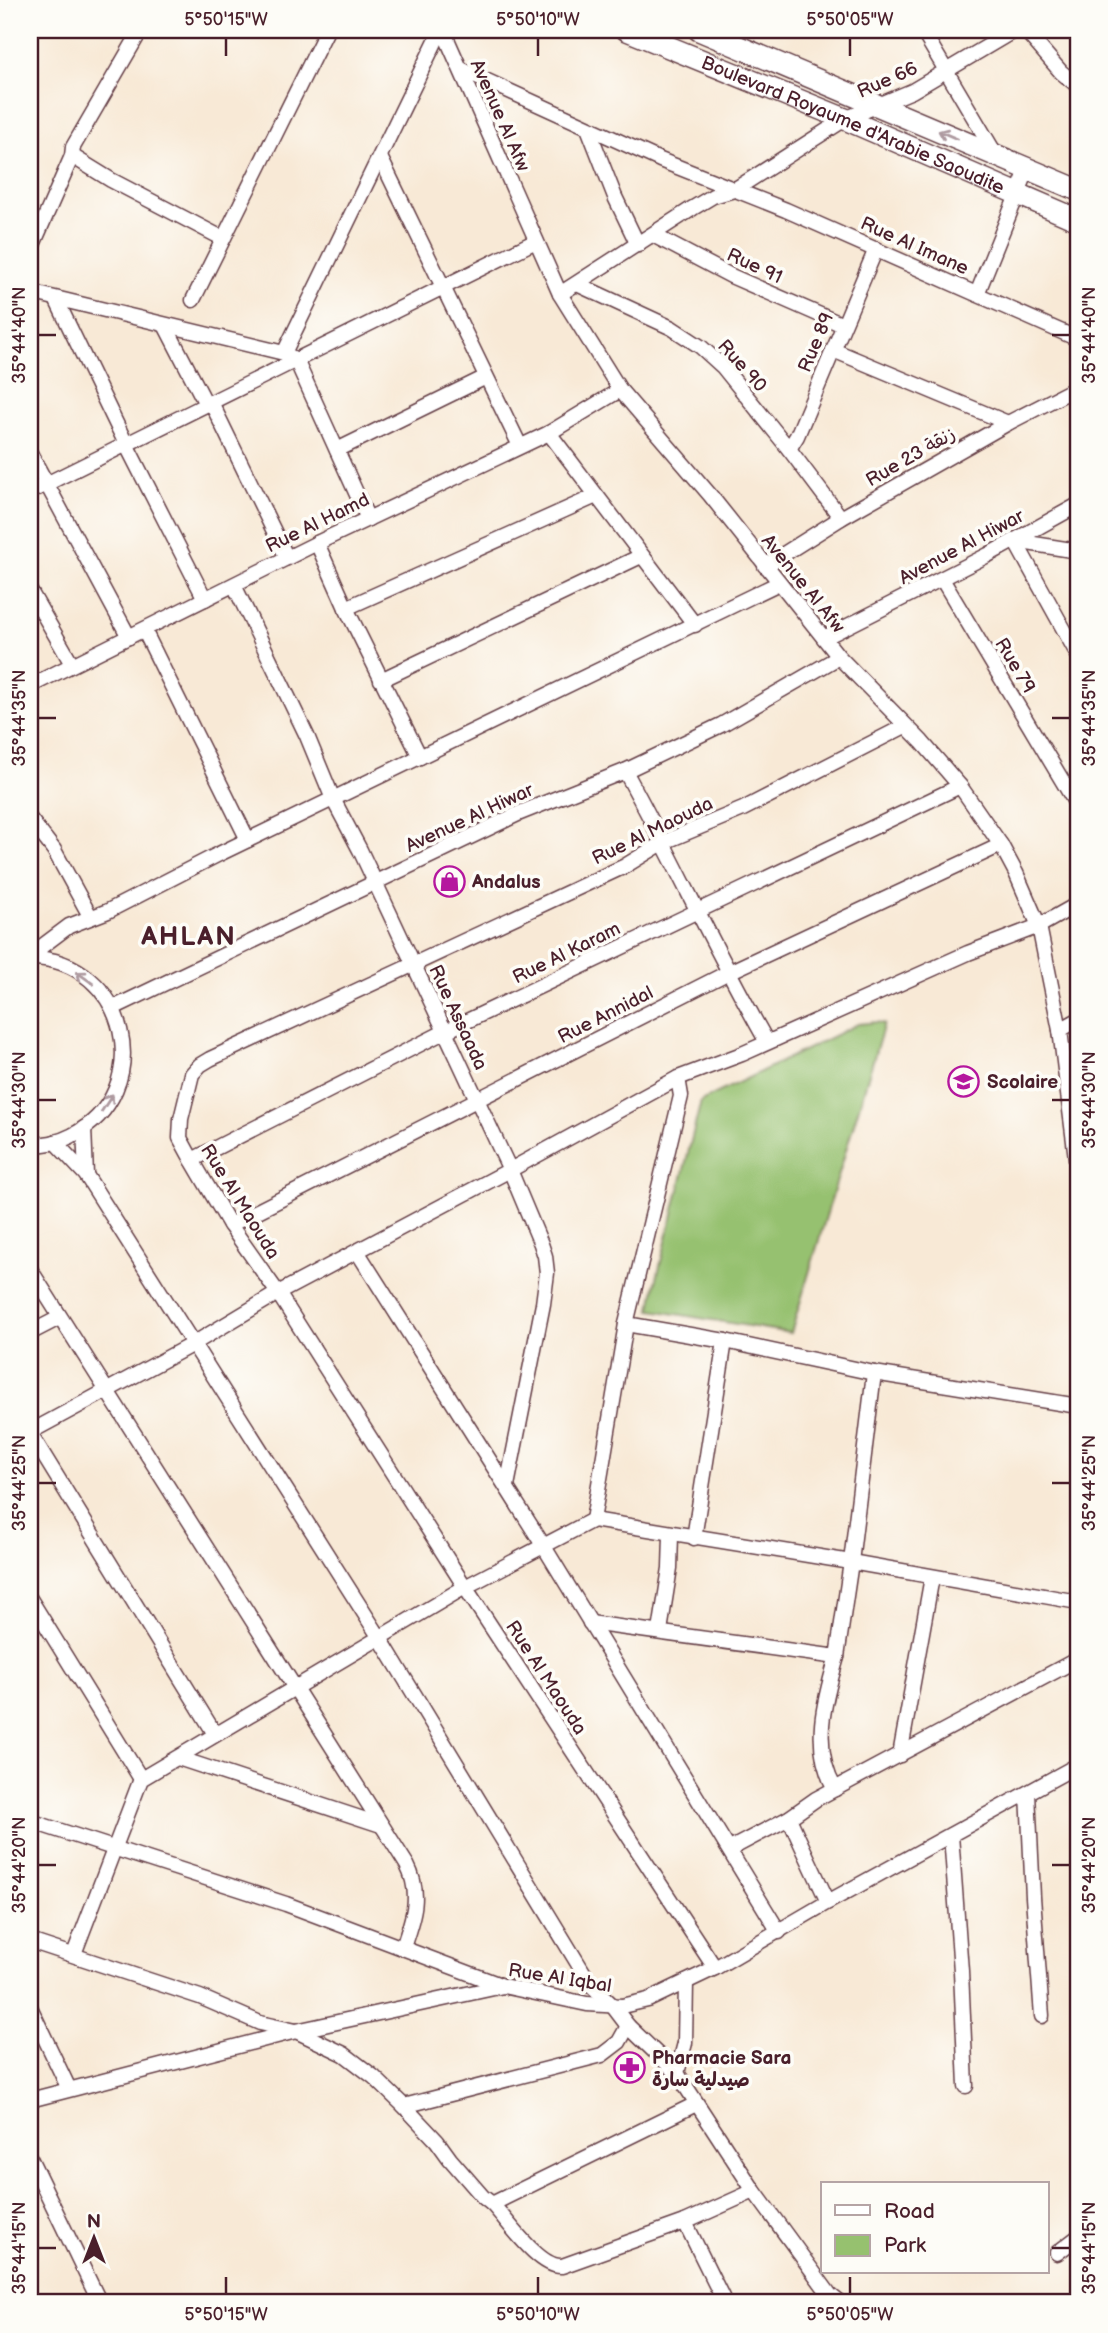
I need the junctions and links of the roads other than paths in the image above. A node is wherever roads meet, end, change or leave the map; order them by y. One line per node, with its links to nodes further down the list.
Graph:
1 (141, 30): 15 (street)
2 (327, 30): 24 (street)
3 (442, 30): 9 (street, Avenue Al Afw); 17 (street)
4 (627, 30): 13 (main road, Boulevard Royaume d'Arabie Saoudite)
5 (699, 30): 12 (main road, Boulevard Royaume d'Arabie Saoudite)
6 (922, 30): 10 (street)
7 (1015, 30): 10 (street, Rue 66)
8 (1025, 30): 11 (street)
9 (461, 69): 14 (street, Rue Al Imane); 25 (street, Avenue Al Afw)
10 (946, 72): 12 (street, Rue 66); 16 (street)
11 (1078, 86)
12 (877, 106): 13 (street, Rue 66); 16 (main road, Boulevard Royaume d'Arabie Saoudite, one-way to 12)
13 (845, 118): 19 (street); 21 (main road, Boulevard Royaume d'Arabie Saoudite)
14 (588, 128): 19 (street, Rue Al Imane); 26 (street)
15 (72, 156): 24 (street); 27 (street)
16 (996, 156): 18 (main road, Boulevard Royaume d'Arabie Saoudite)
17 (380, 157): 30 (street); 40 (street)
18 (1028, 168): 20 (main road, Boulevard Royaume d'Arabie Saoudite); 21 (street)
19 (734, 190): 23 (street); 28 (street, Rue Al Imane)
20 (1078, 190)
21 (1019, 193): 22 (main road, Boulevard Royaume d'Arabie Saoudite); 33 (street)
22 (1078, 220)
23 (653, 235): 26 (street); 37 (street, Rue 91)
24 (222, 238): 35 (street)
25 (536, 241): 30 (street); 32 (street, Avenue Al Afw)
26 (638, 245): 29 (street)
27 (32, 247)
28 (876, 249): 33 (street, Rue Al Imane); 37 (street, Rue 89)
29 (577, 284): 32 (street); 49 (street, Rue 90)
30 (442, 287): 40 (street); 41 (street)
31 (30, 292): 34 (street)
32 (560, 294): 43 (street, Avenue Al Afw)
33 (977, 294): 38 (street, Rue Al Imane)
34 (56, 299): 36 (street); 47 (street)
35 (193, 300)
36 (165, 325): 40 (street); 44 (street)
37 (843, 325): 39 (street, Rue 89)
38 (1078, 339)
39 (833, 350): 45 (street); 49 (street, Rue 89)
40 (290, 357): 44 (street); 50 (street)
41 (486, 377): 48 (street); 50 (street)
42 (1078, 387): 45 (street, Rue 23 زنقة)
43 (620, 390): 46 (street, Rue Al Hamd); 63 (street, Avenue Al Afw)
44 (209, 403): 47 (street); 62 (street)
45 (1008, 422): 56 (street, Rue 23 زنقة)
46 (549, 433): 48 (street, Rue Al Hamd); 54 (street)
47 (126, 444): 52 (street); 68 (street)
48 (520, 446): 57 (street, Rue Al Hamd)
49 (789, 449): 56 (street, Rue 90)
50 (337, 450): 57 (street)
51 (30, 453): 52 (street)
52 (45, 484): 53 (street); 72 (street)
53 (30, 492)
54 (596, 496): 61 (street); 69 (street)
55 (1078, 505): 58 (street, Avenue Al Hiwar)
56 (841, 518): 63 (street, Rue 23 زنقة)
57 (369, 519): 59 (street, Rue Al Hamd)
58 (1015, 541): 60 (street); 64 (street, Avenue Al Hiwar); 74 (street)
59 (317, 543): 62 (street, Rue Al Hamd); 69 (street)
60 (1078, 551)
61 (642, 556): 70 (street); 77 (street)
62 (287, 558): 66 (street, Rue Al Hamd)
63 (765, 566): 65 (street, Avenue Al Afw)
64 (942, 579): 73 (street, Avenue Al Hiwar); 84 (street, Rue 79)
65 (779, 583): 70 (street); 73 (street, Avenue Al Afw)
66 (234, 585): 68 (street, Rue Al Hamd); 83 (street, Rue Assaada)
67 (30, 591): 76 (street)
68 (205, 599): 71 (street, Rue Al Hamd)
69 (346, 608): 77 (street)
70 (695, 625): 80 (street)
71 (144, 630): 72 (street, Rue Al Hamd); 86 (street)
72 (129, 637): 76 (street, Rue Al Hamd)
73 (824, 638): 75 (street, Avenue Al Afw)
74 (1078, 655)
75 (839, 657): 79 (street, Avenue Al Afw); 81 (street, Avenue Al Hiwar)
76 (72, 664): 78 (street, Rue Al Hamd)
77 (381, 680): 80 (street)
78 (30, 685)
79 (905, 726): 82 (street, Avenue Al Afw); 87 (street, Rue Al Maouda)
80 (420, 757): 83 (street)
81 (625, 771): 87 (street); 89 (street, Avenue Al Hiwar)
82 (960, 786): 88 (street, Avenue Al Afw); 91 (street, Rue Al Karam)
83 (333, 799): 86 (street); 89 (street, Rue Assaada)
84 (1078, 807)
85 (30, 819): 92 (street)
86 (248, 840): 92 (street)
87 (664, 842): 91 (street); 95 (street, Rue Al Maouda)
88 (1001, 845): 93 (street, Avenue Al Afw); 96 (street, Rue Annidal)
89 (374, 883): 95 (street, Rue Assaada); 97 (street, Avenue Al Hiwar)
90 (1078, 904): 93 (street)
91 (699, 910): 96 (street); 100 (street, Rue Al Karam)
92 (90, 916): 94 (street)
93 (1039, 926): 99 (street, Avenue Al Afw); 101 (street)
94 (33, 958): 97 (street, one-way to 94)
95 (412, 964): 100 (street, Rue Assaada); 107 (street, Rue Al Maouda)
96 (727, 973): 101 (street); 103 (street, Rue Annidal)
97 (113, 1008): 104 (street, one-way to 97)
98 (1078, 1020): 99 (street)
99 (1060, 1030): 109 (street, Avenue Al Afw)
100 (444, 1032): 103 (street, Rue Assaada); 107 (street, Rue Al Karam)
101 (766, 1042): 102 (street)
102 (678, 1078): 108 (street); 116 (street)
103 (477, 1100): 108 (street, Rue Assaada); 111 (street, Rue Annidal)
104 (85, 1128): 105 (street); 110 (street)
105 (55, 1142): 106 (street); 110 (street)
106 (30, 1146)
107 (192, 1160): 111 (street, Rue Al Maouda)
108 (510, 1170): 112 (street); 124 (street, Rue Assaada)
109 (1078, 1174)
110 (86, 1175): 119 (street)
111 (230, 1225): 114 (street, Rue Al Maouda)
112 (357, 1251): 114 (street); 124 (street)
113 (30, 1269): 115 (street)
114 (278, 1293): 119 (street); 131 (street, Rue Al Maouda)
115 (59, 1318): 117 (street); 121 (street)
116 (626, 1324): 118 (street); 125 (street)
117 (30, 1333)
118 (725, 1342): 120 (street); 127 (street)
119 (193, 1344): 121 (street); 137 (street)
120 (874, 1373): 122 (street); 129 (street)
121 (106, 1390): 123 (street); 140 (street)
122 (1078, 1406)
123 (30, 1432): 141 (street)
124 (507, 1486): 128 (street)
125 (593, 1521): 126 (street); 128 (street)
126 (671, 1535): 127 (street); 136 (street)
127 (694, 1538): 129 (street)
128 (543, 1545): 131 (street); 135 (street)
129 (851, 1562): 130 (street); 138 (street)
130 (932, 1577): 133 (street); 142 (street)
131 (465, 1587): 137 (street); 159 (street, Rue Al Maouda)
132 (30, 1599): 134 (street)
133 (1078, 1602)
134 (34, 1616): 145 (street)
135 (590, 1623): 136 (street); 153 (street)
136 (660, 1631): 138 (street)
137 (380, 1638): 140 (street); 162 (street)
138 (837, 1657): 146 (street)
139 (1078, 1658): 142 (street)
140 (295, 1688): 141 (street); 150 (street)
141 (215, 1734): 143 (street)
142 (900, 1755): 146 (street)
143 (178, 1758): 145 (street); 150 (street)
144 (1078, 1765): 147 (street, Rue Al Iqbal)
145 (141, 1779): 152 (street)
146 (835, 1789): 148 (street)
147 (1028, 1793): 151 (street, Rue Al Iqbal); 164 (street)
148 (789, 1818): 153 (street); 154 (street)
149 (30, 1821): 152 (street)
150 (382, 1825): 157 (street)
151 (951, 1835): 154 (street, Rue Al Iqbal); 168 (street)
152 (114, 1849): 157 (street); 158 (street)
153 (730, 1849): 155 (street)
154 (828, 1902): 155 (street, Rue Al Iqbal)
155 (779, 1932): 159 (street, Rue Al Iqbal)
156 (30, 1941): 158 (street)
157 (403, 1947): 161 (street)
158 (74, 1954): 166 (street)
159 (715, 1968): 160 (street, Rue Al Iqbal)
160 (686, 1982): 162 (street, Rue Al Iqbal); 167 (street)
161 (502, 1986): 162 (street, Rue Al Iqbal); 166 (street, Rue Al Iqbal)
162 (612, 2006): 165 (street)
163 (30, 2007): 169 (street)
164 (1042, 2017)
165 (628, 2026): 167 (street); 172 (street)
166 (296, 2031): 169 (street, Rue Al Iqbal); 172 (street)
167 (677, 2073): 171 (street)
168 (966, 2086)
169 (69, 2090): 170 (street, Rue Al Iqbal)
170 (30, 2100)
171 (696, 2104): 174 (street); 175 (street)
172 (404, 2106): 175 (street)
173 (30, 2158): 179 (street)
174 (754, 2191): 176 (street); 181 (street)
175 (492, 2204): 176 (street)
176 (685, 2222): 180 (street)
177 (1078, 2237): 178 (street)
178 (1057, 2253)
179 (100, 2303)
180 (722, 2303)
181 (839, 2303)

